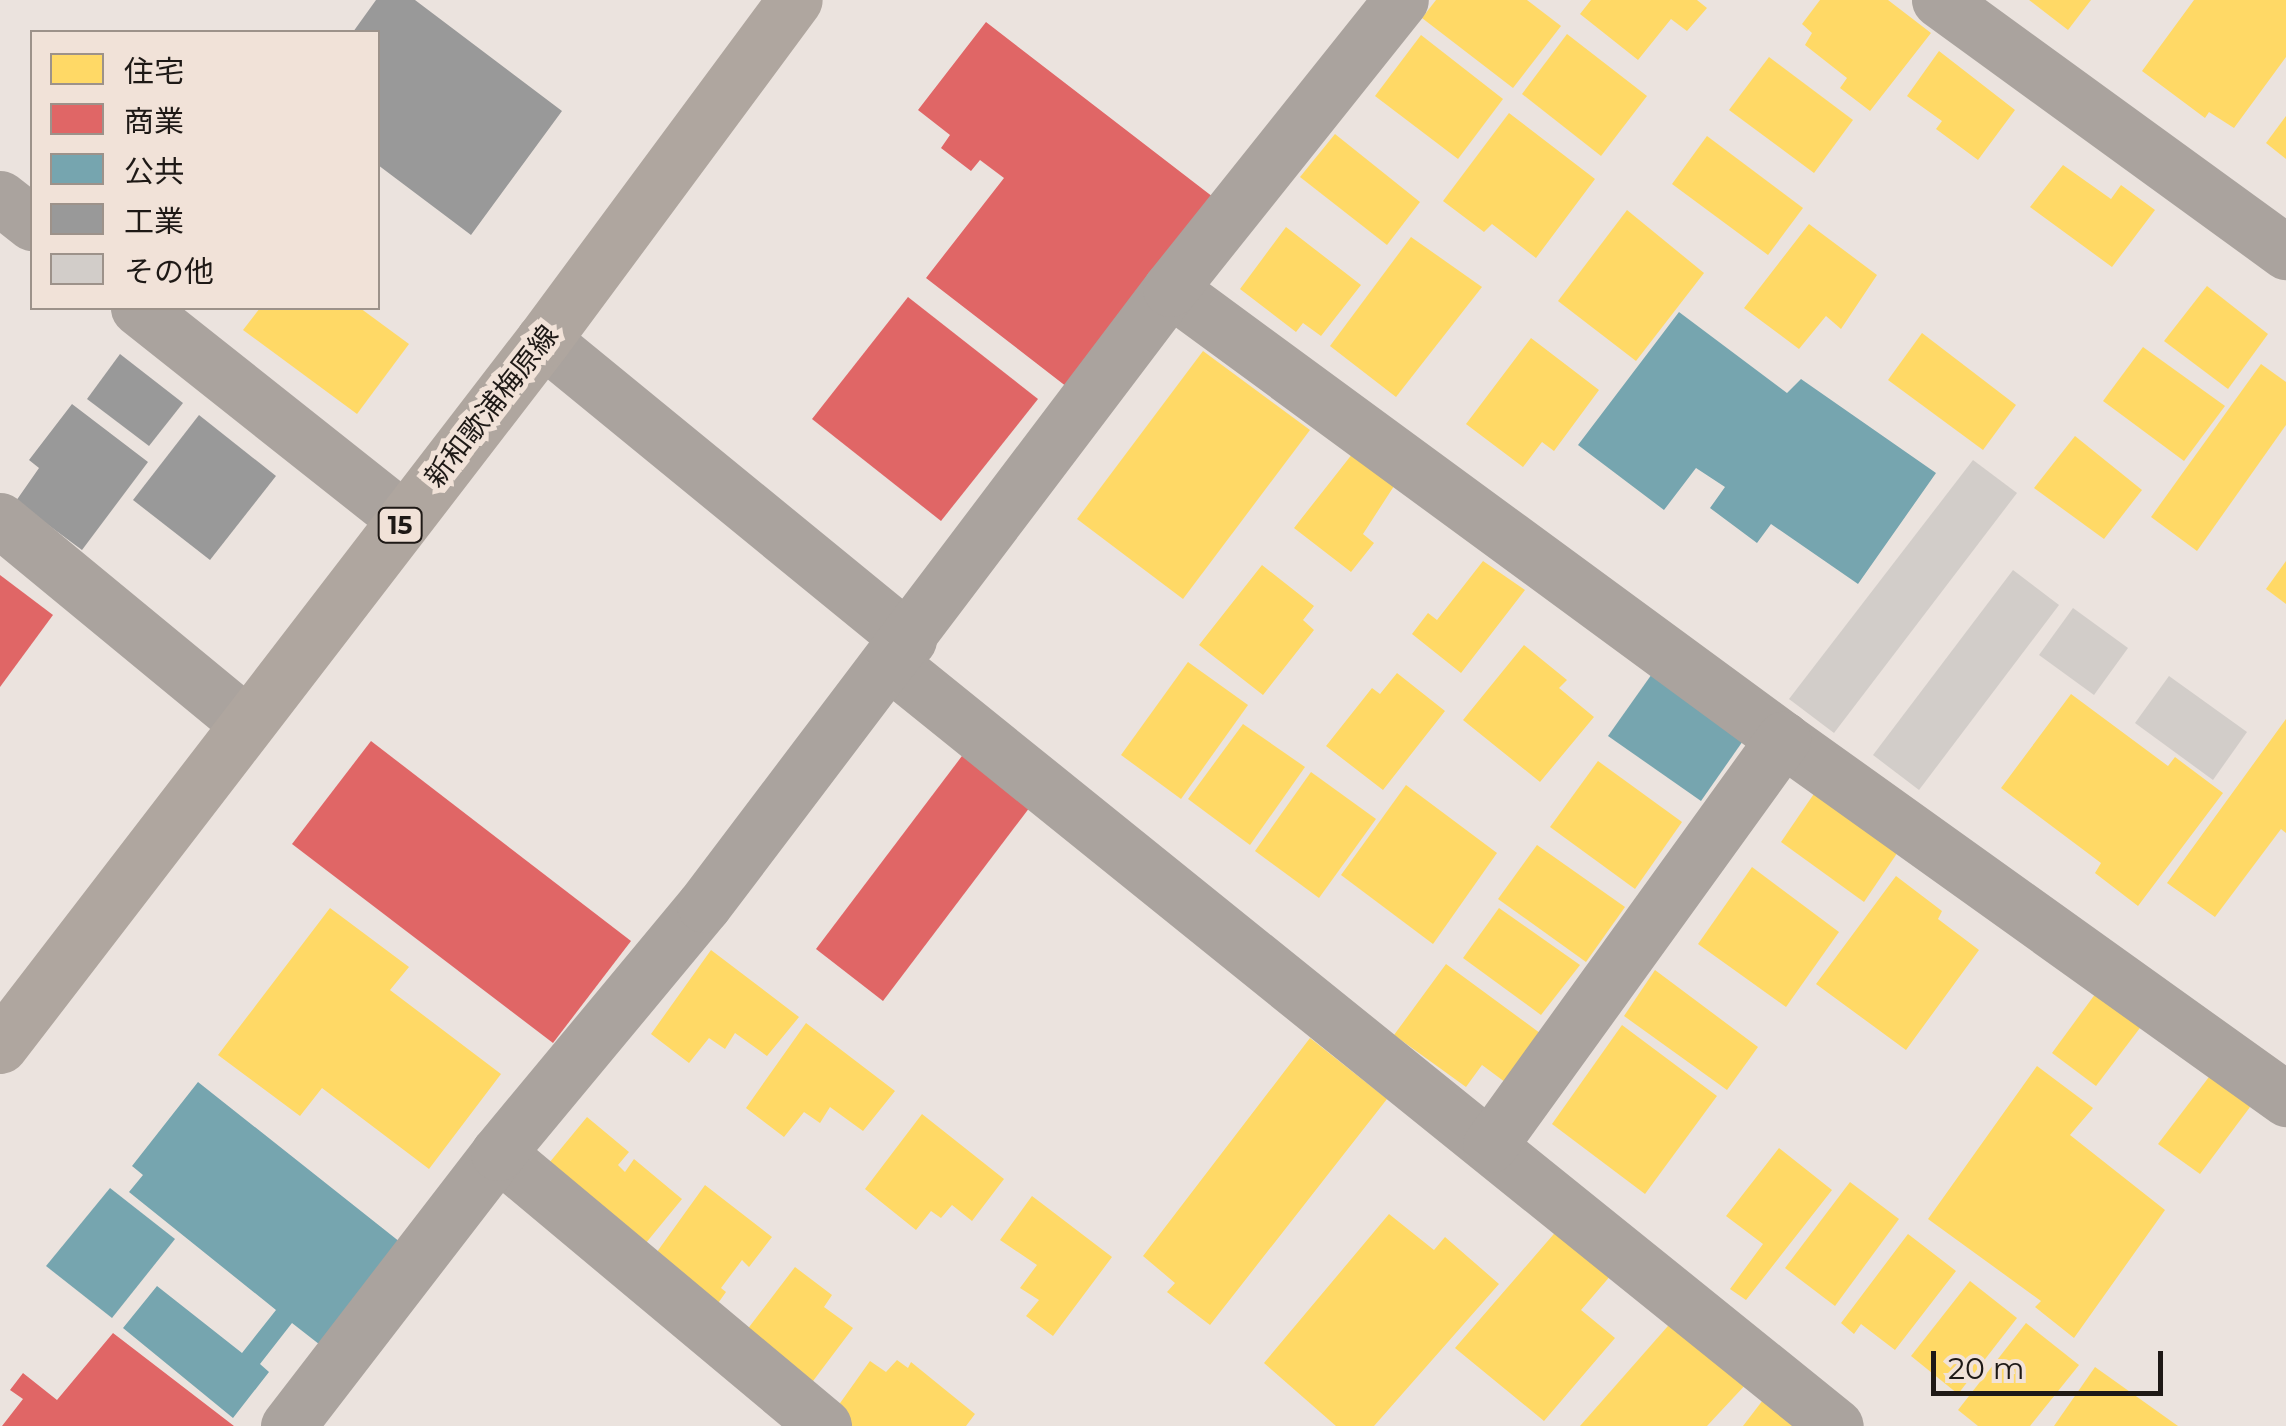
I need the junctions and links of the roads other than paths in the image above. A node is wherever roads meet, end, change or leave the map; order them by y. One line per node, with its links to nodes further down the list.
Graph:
1 (795, 0): 9 (main road, 新和歌浦梅原線 / 15)
2 (1401, 0): 7 (street)
3 (1939, 0): 6 (street)
4 (0, 198): 5 (street)
5 (30, 222)
6 (2286, 252)
7 (1170, 289): 12 (street); 14 (street)
8 (141, 310): 10 (street)
9 (542, 340): 10 (main road, 新和歌浦梅原線 / 15); 12 (street)
10 (404, 519): 13 (main road, 新和歌浦梅原線 / 15)
11 (0, 520): 13 (street)
12 (900, 651): 17 (street); 18 (street)
13 (245, 722): 15 (main road, 新和歌浦梅原線 / 15)
14 (1783, 739): 16 (street); 17 (street)
15 (0, 1046)
16 (2286, 1100)
17 (1490, 1145): 21 (street)
18 (498, 1153): 19 (street); 20 (street)
19 (288, 1426)
20 (824, 1426)
21 (1836, 1426)

